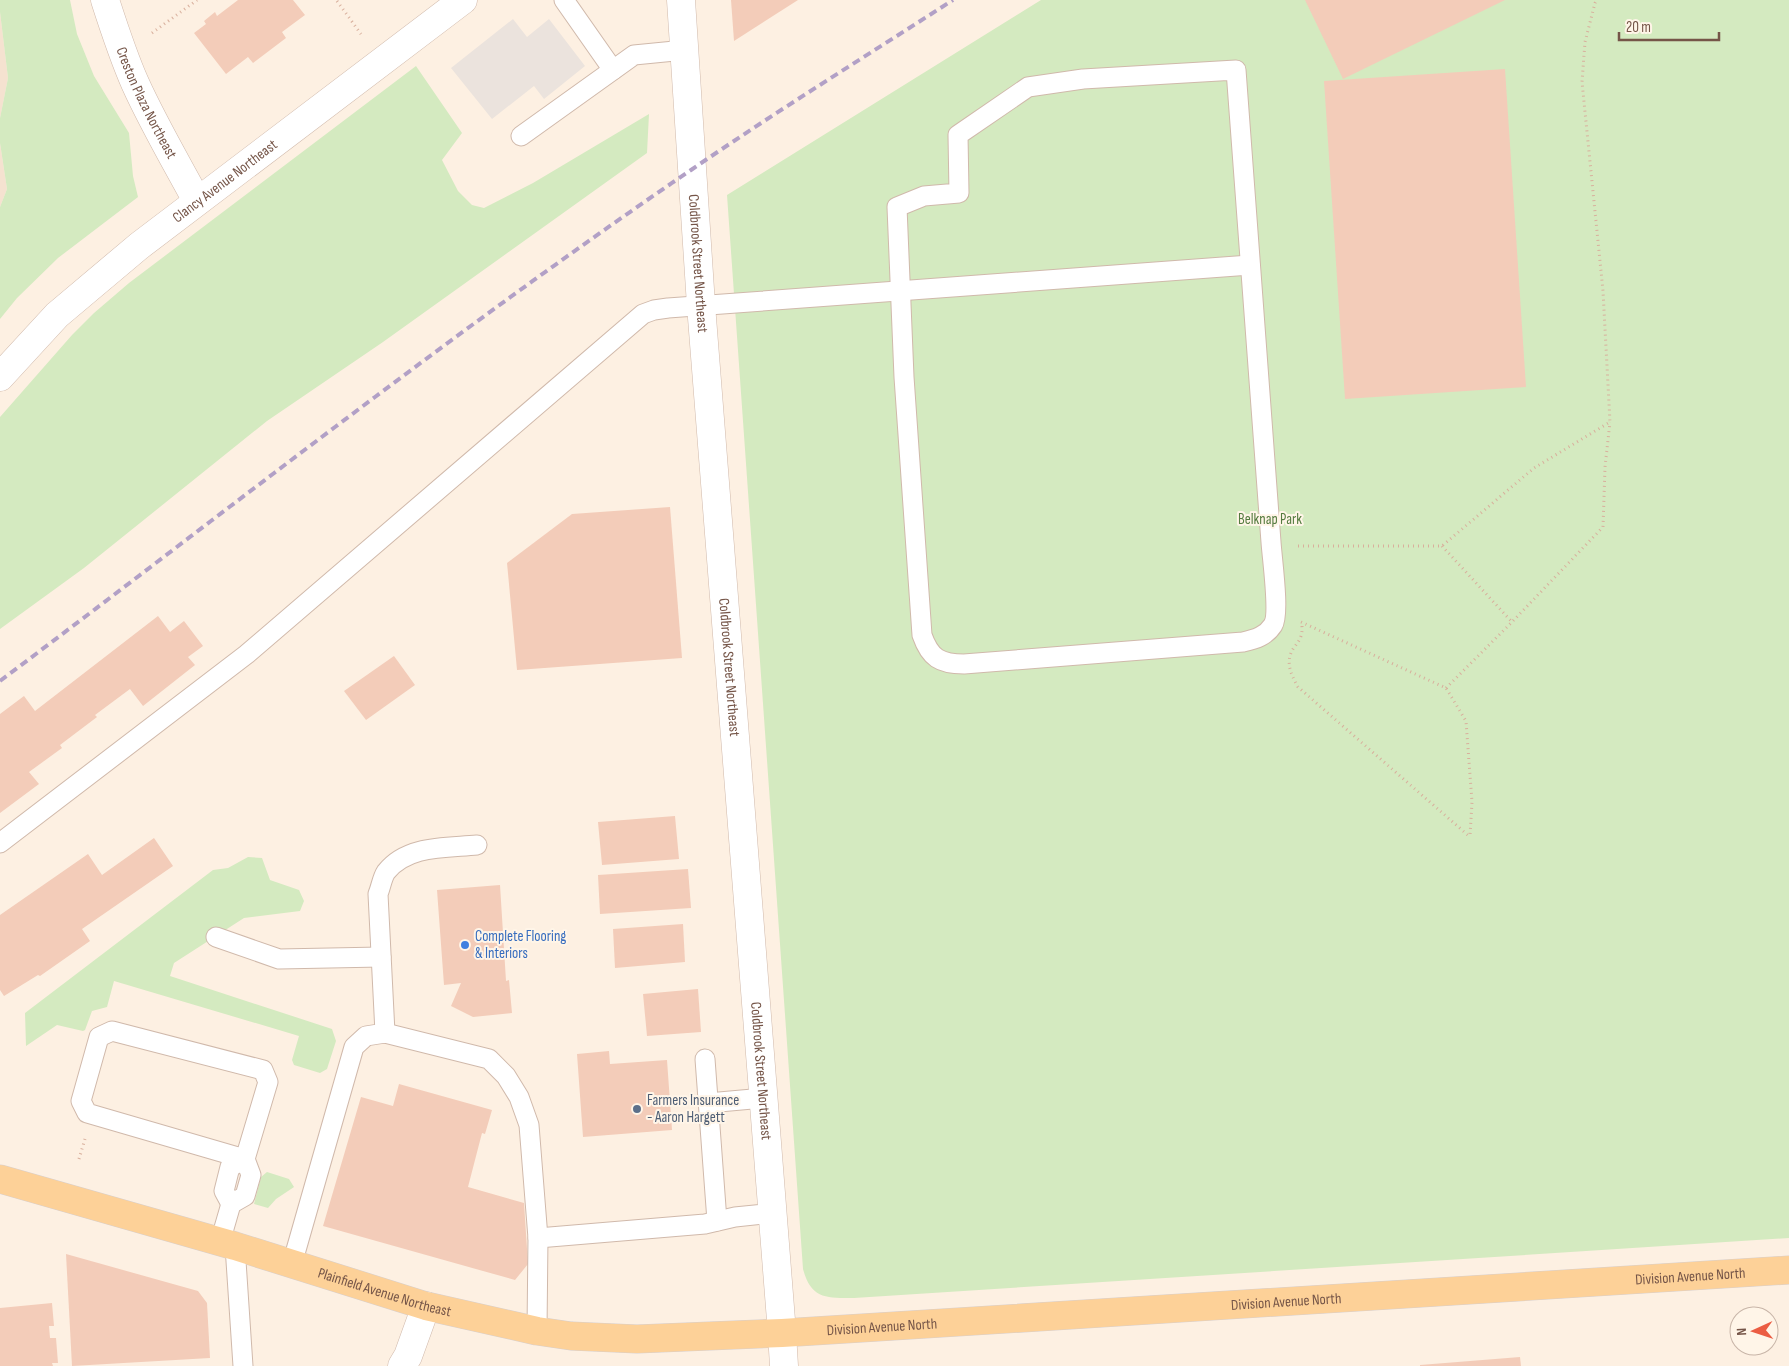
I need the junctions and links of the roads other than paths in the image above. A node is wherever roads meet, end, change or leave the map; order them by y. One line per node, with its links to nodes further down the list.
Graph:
1 (105, 0): 8 (street, Creston Plaza Northeast)
2 (463, 0): 8 (street, Clancy Avenue Northeast)
3 (564, 0): 6 (lane)
4 (681, 0): 5 (street, Coldbrook Street Northeast)
5 (684, 50): 6 (lane); 11 (street, Coldbrook Street Northeast)
6 (613, 70): 7 (lane)
7 (521, 136)
8 (197, 201): 12 (street, Clancy Avenue Northeast)
9 (1250, 265): 10 (lane); 10 (lane); 10 (lane)
10 (901, 292): 11 (lane)
11 (701, 305): 13 (lane); 19 (street, Coldbrook Street Northeast)
12 (0, 377)
13 (0, 843)
14 (477, 845): 16 (lane)
15 (216, 937): 16 (lane)
16 (381, 958): 17 (lane)
17 (385, 1033): 25 (lane); 27 (lane)
18 (705, 1059): 20 (lane)
19 (764, 1098): 20 (lane); 23 (street, Coldbrook Street Northeast)
20 (708, 1103): 24 (lane)
21 (245, 1159): 21 (lane); 26 (lane)
22 (0, 1179): 26 (main road, Plainfield Avenue Northeast)
23 (773, 1213): 24 (lane); 31 (street, Coldbrook Street Northeast)
24 (717, 1221): 25 (lane)
25 (538, 1238): 30 (lane)
26 (228, 1244): 27 (main road, Plainfield Avenue Northeast); 32 (lane)
27 (292, 1264): 29 (main road, Plainfield Avenue Northeast)
28 (1789, 1270): 31 (main road, Division Avenue North)
29 (426, 1306): 30 (main road, Plainfield Avenue Northeast); 33 (street)
30 (537, 1331): 31 (main road, Plainfield Avenue Northeast)
31 (782, 1333): 34 (street, Coldbrook Street Northeast)
32 (243, 1366)
33 (402, 1366)
34 (784, 1366)

